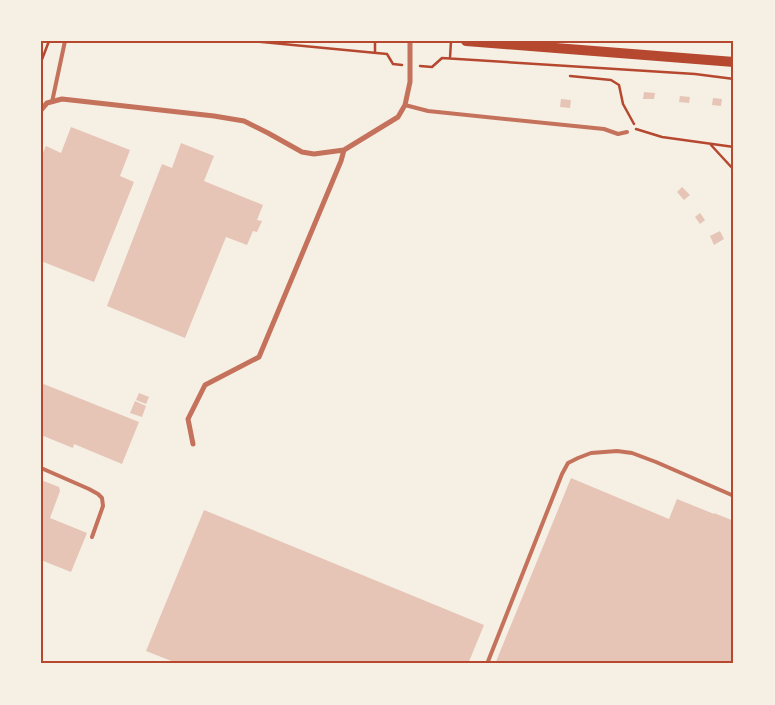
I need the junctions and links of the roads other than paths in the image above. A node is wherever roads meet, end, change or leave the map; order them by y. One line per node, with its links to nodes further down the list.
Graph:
1 (64, 41): 5 (lane)
2 (410, 41): 6 (street)
3 (466, 41): 4 (main road)
4 (734, 62)
5 (52, 102): 7 (street); 9 (street)
6 (405, 105): 8 (lane); 9 (street)
7 (41, 110)
8 (627, 132)
9 (344, 150): 10 (street)
10 (193, 444)
11 (41, 468): 13 (lane)
12 (734, 496): 14 (lane)
13 (92, 537)
14 (487, 664)

